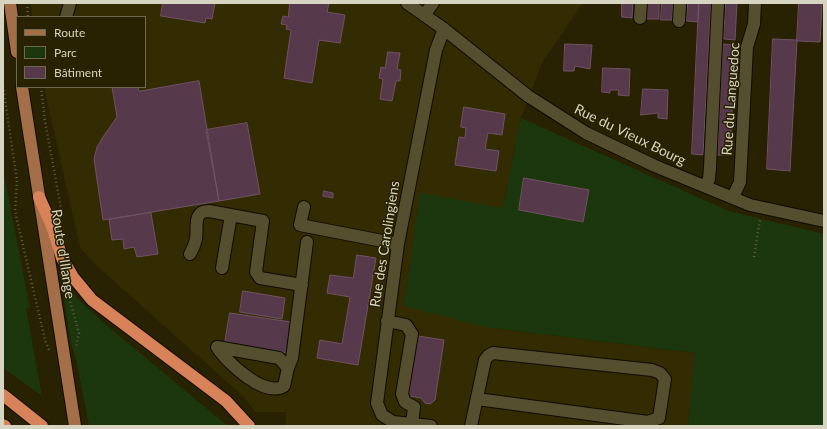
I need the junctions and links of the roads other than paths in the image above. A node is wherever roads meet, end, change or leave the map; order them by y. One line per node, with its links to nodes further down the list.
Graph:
1 (10, 3): 14 (main road)
2 (70, 3): 10 (street)
3 (407, 3): 9 (street, Rue du Vieux Bourg)
4 (432, 3): 9 (street)
5 (641, 3): 11 (street)
6 (680, 3): 12 (street)
7 (718, 3): 16 (street)
8 (755, 3): 18 (street, Rue du Languedoc)
9 (425, 14): 13 (street, Rue du Vieux Bourg)
10 (66, 16)
11 (640, 18)
12 (679, 21)
13 (444, 29): 16 (street, Rue du Vieux Bourg); 23 (street, Rue des Carolingiens)
14 (16, 45)
15 (22, 88): 17 (main road, Route d'Illange)
16 (705, 186): 18 (street, Rue du Vieux Bourg)
17 (39, 197): 33 (main road, Route d'Illange); 34 (highway)
18 (733, 197): 21 (street, Rue du Vieux Bourg)
19 (304, 207): 23 (street)
20 (231, 215): 24 (street); 25 (street); 26 (street)
21 (824, 221)
22 (308, 242): 26 (street)
23 (398, 244): 27 (street, Rue des Carolingiens)
24 (190, 254)
25 (222, 268)
26 (302, 285): 28 (street)
27 (387, 321): 31 (street); 31 (street, Rue des Carolingiens)
28 (288, 368): 28 (street)
29 (3, 395): 32 (highway)
30 (477, 399): 30 (street); 36 (street)
31 (412, 424): 35 (street, Rue des Carolingiens)
32 (42, 426)
33 (74, 426)
34 (249, 426)
35 (431, 426)
36 (471, 426)

